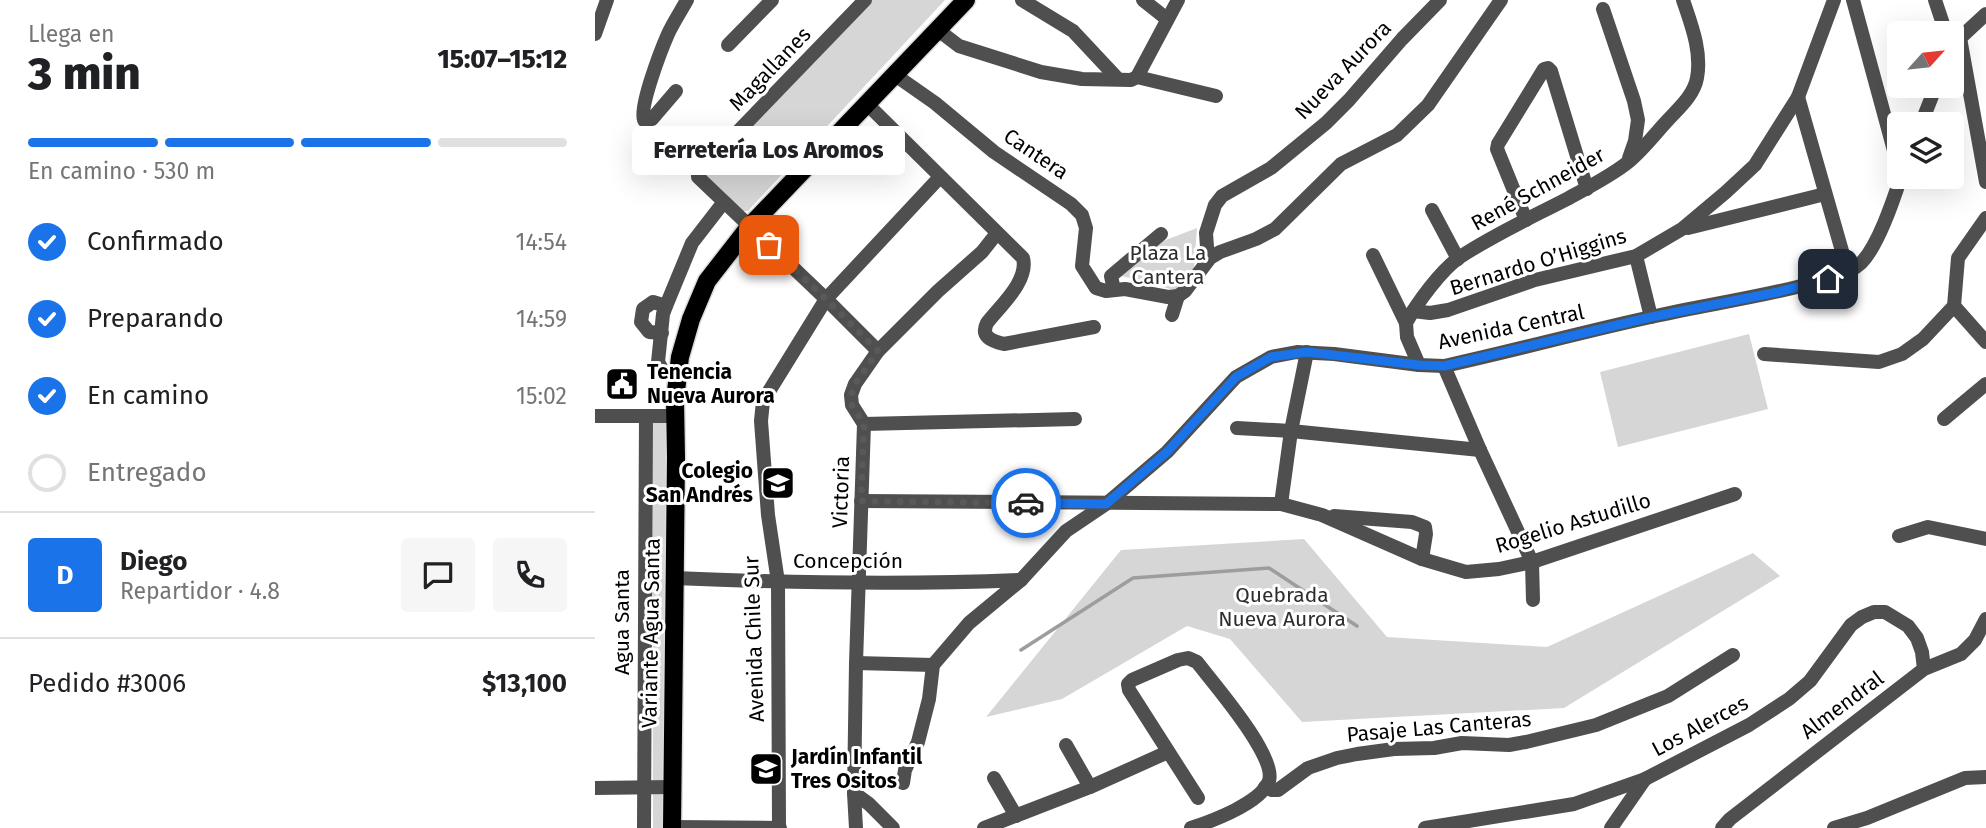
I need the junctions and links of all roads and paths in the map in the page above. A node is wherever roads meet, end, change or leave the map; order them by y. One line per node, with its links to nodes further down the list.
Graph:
1 (607, 0): 20 (street)
2 (687, 0): 26 (street)
3 (772, 0): 22 (street)
4 (865, 0): 38 (street, Magallanes)
5 (966, 0): 19 (main road)
6 (1022, 0): 25 (street)
7 (1143, 0): 17 (street)
8 (1178, 0): 17 (street)
9 (1440, 0): 48 (street, Nueva Aurora)
10 (1501, 0): 48 (street)
11 (1683, 0): 32 (street, René Schneider)
12 (1834, 0): 29 (street, Bernardo O’Higgins)
13 (1853, 0): 31 (street)
14 (1935, 0): 18 (street)
15 (1603, 9): 32 (street)
16 (1986, 14): 21 (street)
17 (1167, 19): 24 (street)
18 (1943, 21)
19 (938, 30): 23 (main road, Variante Agua Santa); 25 (street)
20 (595, 34)
21 (1964, 34)
22 (728, 45)
23 (895, 75): 30 (main road, Variante Agua Santa); 51 (street, Cantera)
24 (1137, 77): 25 (street); 28 (street)
25 (1117, 78)
26 (676, 91)
27 (1964, 92): 34 (street)
28 (1216, 96)
29 (1798, 97): 37 (street); 43 (street, Bernardo O’Higgins)
30 (867, 104): 33 (street); 42 (main road, Variante Agua Santa)
31 (1887, 125)
32 (1627, 163): 35 (street, René Schneider)
33 (940, 177): 44 (street); 53 (street, Avenida Chile Sur)
34 (1986, 177)
35 (1587, 189): 41 (street, René Schneider); 41 (street)
36 (1897, 189): 50 (street)
37 (1825, 194): 43 (street); 50 (street)
38 (723, 203): 42 (street, Magallanes); 54 (street)
39 (1432, 210): 49 (street)
40 (1986, 218): 55 (street)
41 (1526, 220): 49 (street, René Schneider)
42 (750, 227): 53 (street, Magallanes); 67 (main road, Variante Agua Santa)
43 (1682, 229): 47 (street, Bernardo O’Higgins)
44 (997, 233): 59 (street); 62 (street, Victoria)
45 (1161, 234): 51 (street)
46 (1373, 255): 57 (street)
47 (1636, 256): 57 (street, Bernardo O’Higgins); 58 (street)
48 (1210, 258): 52 (street)
49 (1458, 259): 57 (street, René Schneider)
50 (1848, 272): 58 (street, Avenida Central)
51 (1110, 290): 52 (street)
52 (1178, 296): 56 (street)
53 (826, 299): 62 (street, Magallanes); 90 (street, Avenida Chile Sur)
54 (666, 306): 60 (street); 60 (street)
55 (1954, 306): 61 (street); 64 (street)
56 (1172, 315)
57 (1409, 317): 65 (street)
58 (1651, 317): 66 (street, Avenida Central)
59 (1094, 327)
60 (662, 333): 67 (street)
61 (1986, 342)
62 (878, 351): 74 (street, Victoria)
63 (1307, 352): 65 (street, Avenida Central); 76 (street); 80 (street, Avenida Central)
64 (1764, 354)
65 (1419, 365): 66 (street, Avenida Central)
66 (1444, 366): 77 (street)
67 (678, 376): 71 (main road, Variante Agua Santa)
68 (1986, 384): 73 (street)
69 (595, 416): 70 (street)
70 (646, 416): 71 (street); 108 (street, Agua Santa)
71 (676, 416): 88 (main road, Variante Agua Santa)
72 (1075, 419): 74 (street)
73 (1944, 419)
74 (864, 424): 79 (street, Victoria)
75 (1237, 428): 76 (street)
76 (1291, 431): 77 (street); 81 (street)
77 (1480, 450): 87 (street)
78 (1735, 494): 87 (street, Rogelio Astudillo)
79 (861, 501): 80 (street, Rogelio Astudillo); 91 (street, Victoria)
80 (1106, 504): 81 (street, Rogelio Astudillo); 89 (street, Avenida Central)
81 (1281, 504): 82 (street, Rogelio Astudillo)
82 (1322, 515): 86 (street, Rogelio Astudillo); 86 (street, Rogelio Astudillo)
83 (1899, 536): 84 (street)
84 (1983, 538): 85 (street)
85 (1986, 552)
86 (1422, 559): 87 (street, Rogelio Astudillo)
87 (1532, 562): 92 (street)
88 (674, 578): 90 (street, Concepción); 104 (main road, Variante Agua Santa)
89 (1021, 580): 91 (street, Concepción); 96 (street, Avenida Central)
90 (778, 582): 91 (street, Concepción); 115 (street, Avenida Chile Sur)
91 (860, 583): 95 (street, Victoria)
92 (1533, 600)
93 (1986, 618): 97 (street, Almendral)
94 (1733, 655): 106 (street, Pasaje Las Canteras)
95 (856, 663): 96 (street); 109 (street, Victoria)
96 (933, 665): 103 (street)
97 (1924, 669): 102 (street, Los Alerces); 122 (street, Almendral)
98 (1066, 745): 105 (street)
99 (1168, 752): 105 (street); 106 (street); 110 (street)
100 (1986, 777): 123 (street)
101 (994, 778): 111 (street)
102 (1645, 779): 112 (street, Los Alerces); 121 (street)
103 (903, 783)
104 (672, 786): 108 (street); 113 (main road, Variante Agua Santa)
105 (1090, 787): 111 (street)
106 (1265, 787): 119 (street, Pasaje Las Canteras)
107 (595, 788): 108 (street)
108 (643, 788): 114 (street, Agua Santa)
109 (854, 793): 116 (street, Victoria); 117 (street)
110 (1198, 798)
111 (1016, 816): 118 (street)
112 (1497, 822): 120 (street, Los Alerces)
113 (672, 827): 115 (street)
114 (644, 828)
115 (779, 828)
116 (856, 828)
117 (893, 828)
118 (984, 828)
119 (1191, 828)
120 (1425, 828)
121 (1611, 828)
122 (1722, 828)
123 (1834, 828)

